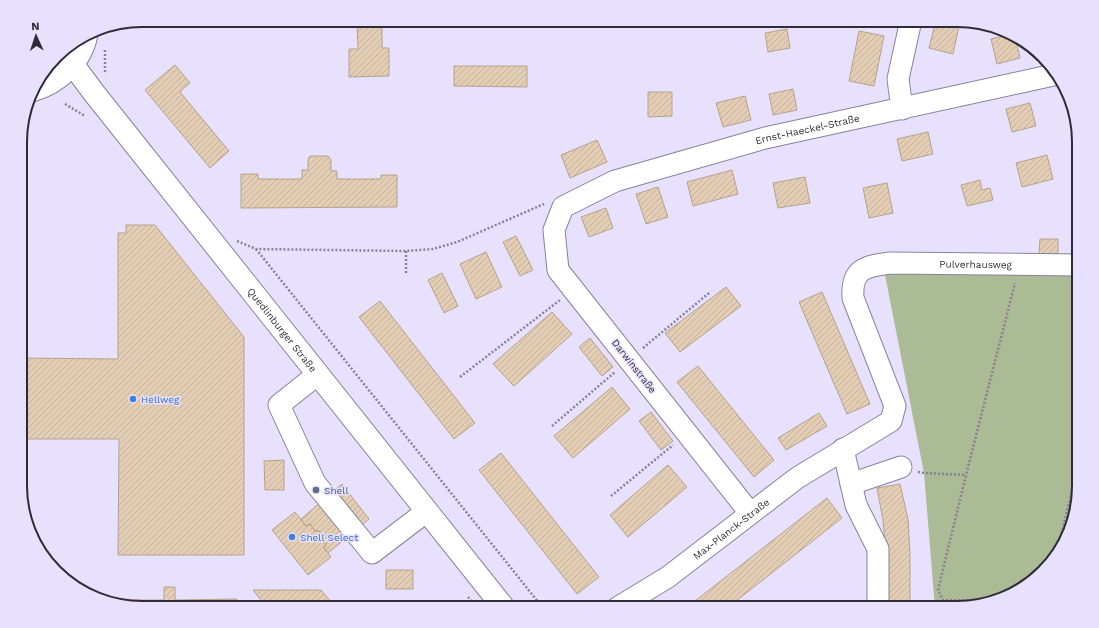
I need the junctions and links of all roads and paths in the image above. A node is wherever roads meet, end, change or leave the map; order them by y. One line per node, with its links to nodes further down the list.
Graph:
1 (909, 27): 6 (street)
2 (84, 42): 3 (street)
3 (68, 58): 5 (street); 14 (main road, Quedlinburger Straße)
4 (1051, 76): 6 (street, Ernst-Haeckel-Straße)
5 (41, 87)
6 (902, 109): 7 (street, Ernst-Haeckel-Straße)
7 (563, 207): 8 (path); 13 (street, Darwinstraße)
8 (406, 251): 12 (path); 28 (path)
9 (873, 265): 10 (street, Pulverhausweg); 17 (street, Max-Planck-Straße)
10 (1017, 265): 11 (street, Pulverhausweg); 20 (path)
11 (1072, 265)
12 (406, 273)
13 (574, 289): 15 (path); 16 (street, Darwinstraße)
14 (318, 374): 24 (main road, Quedlinburger Straße); 24 (street)
15 (460, 377)
16 (687, 433): 23 (path); 25 (street, Darwinstraße)
17 (844, 449): 21 (street); 25 (street, Max-Planck-Straße)
18 (901, 468): 21 (street)
19 (924, 474): 20 (path)
20 (966, 475): 31 (path)
21 (851, 484): 30 (street)
22 (1072, 490): 26 (path)
23 (611, 496)
24 (427, 511): 27 (main road, Quedlinburger Straße)
25 (750, 513): 29 (street, Max-Planck-Straße)
26 (1062, 533)
27 (498, 601)
28 (537, 601)
29 (629, 601)
30 (878, 601)
31 (968, 601)

